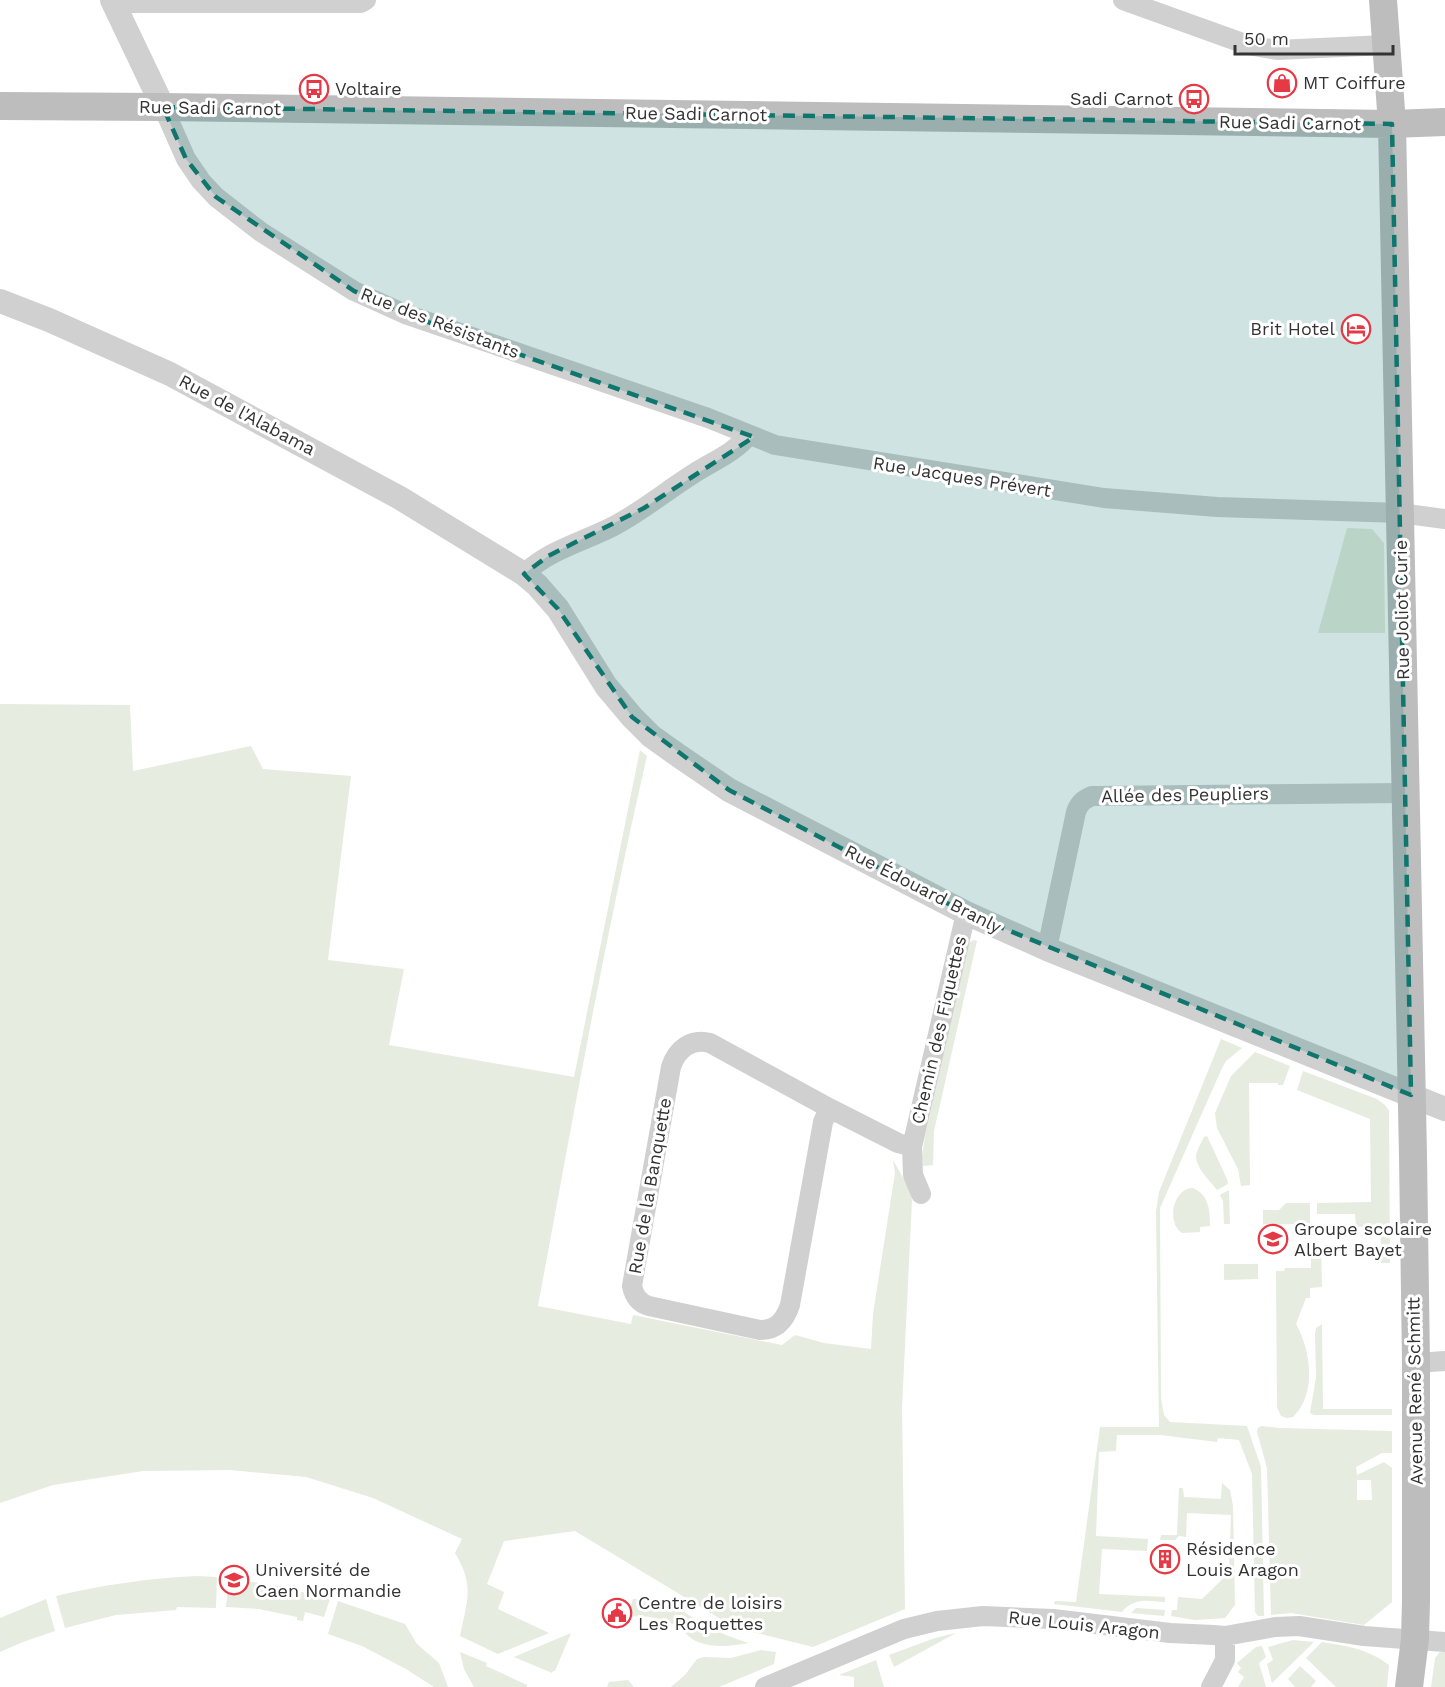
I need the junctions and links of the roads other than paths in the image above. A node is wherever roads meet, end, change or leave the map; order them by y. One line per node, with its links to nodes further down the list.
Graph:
1 (366, 0): 4 (street)
2 (1124, 0): 5 (street)
3 (1383, 0): 5 (main road, Rue Joliot Curie)
4 (113, 1): 7 (street)
5 (1385, 45): 9 (main road, Rue Joliot Curie)
6 (0, 106): 7 (main road, Rue Sadi Carnot)
7 (163, 107): 9 (main road, Rue Sadi Carnot); 11 (street, Rue des Résistants)
8 (1445, 122): 9 (main road, Rue Sadi Carnot)
9 (1392, 124): 12 (main road, Rue Joliot Curie)
10 (0, 302): 14 (street, Rue de l'Alabama)
11 (749, 435): 12 (street, Rue Jacques Prévert); 15 (street)
12 (1400, 513): 13 (street, Rue Jacques Prévert); 16 (main road, Rue Joliot Curie)
13 (1445, 519)
14 (484, 550): 15 (street, Rue Édouard Branly)
15 (524, 574): 17 (street, Rue Édouard Branly)
16 (1405, 793): 18 (street, Allée des Peupliers); 19 (main road, Rue Joliot Curie)
17 (966, 913): 18 (street, Rue Édouard Branly); 22 (street, Chemin des Fiquettes)
18 (1047, 949): 19 (street, Rue Édouard Branly)
19 (1411, 1095): 21 (street, Rue Édouard Branly); 25 (main road, Avenue René Schmitt)
20 (829, 1108): 20 (street, Rue de la Banquette); 22 (street, Rue de la Banquette)
21 (1445, 1109)
22 (912, 1147): 23 (street, Chemin des Fiquettes)
23 (921, 1194)
24 (1445, 1360): 25 (street)
25 (1416, 1363): 27 (main road, Avenue René Schmitt)
26 (1225, 1636): 27 (street, Rue Louis Aragon); 29 (street, Rue Louis Aragon); 30 (street)
27 (1415, 1639): 28 (street, Rue Louis Aragon); 31 (main road, Avenue René Schmitt)
28 (1445, 1642)
29 (765, 1687)
30 (1211, 1687)
31 (1409, 1687)

